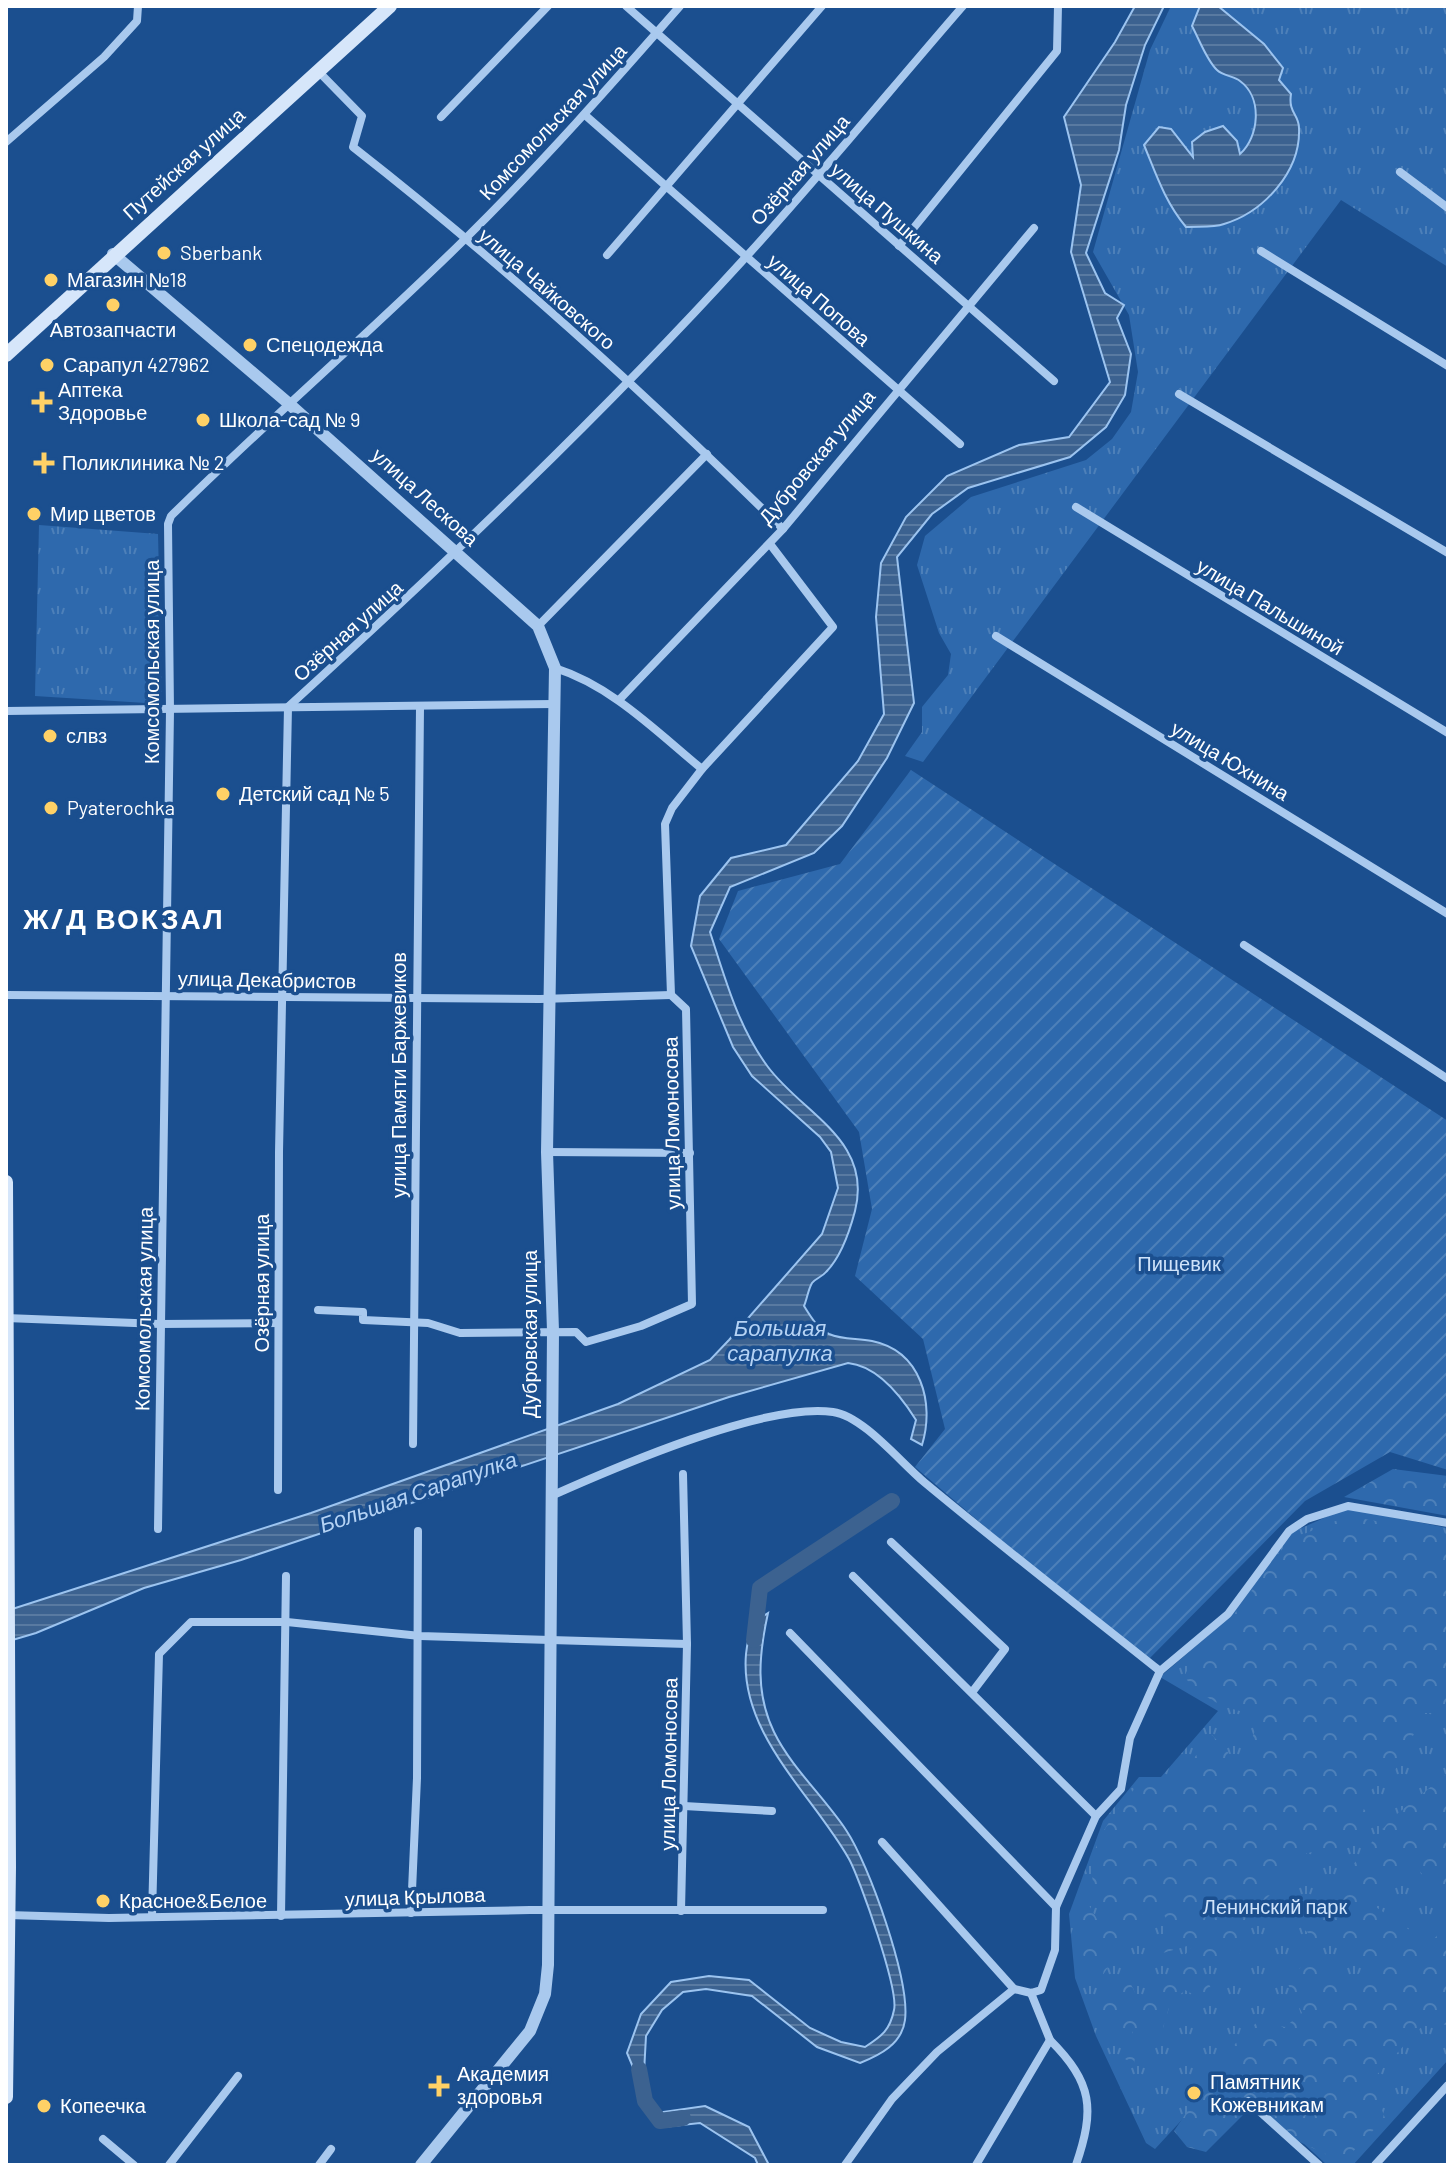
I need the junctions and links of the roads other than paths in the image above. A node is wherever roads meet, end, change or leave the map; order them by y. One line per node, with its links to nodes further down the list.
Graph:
1 (138, 6): 14 (street)
2 (390, 6): 10 (main road, Путейская улица)
3 (548, 6): 13 (street)
4 (626, 6): 9 (street, улица Пушкина)
5 (680, 6): 9 (street, Комсомольская улица)
6 (822, 6): 11 (street)
7 (963, 6): 16 (street, Озёрная улица)
8 (1058, 6): 21 (street)
9 (657, 33): 11 (street, улица Пушкина); 12 (street, Комсомольская улица)
10 (318, 71): 20 (street, улица Чайковского); 23 (main road, Путейская улица)
11 (739, 105): 16 (street, улица Пушкина); 17 (street)
12 (585, 115): 17 (street, улица Попова); 20 (street, Комсомольская улица)
13 (441, 117)
14 (6, 142)
15 (1400, 172): 18 (street)
16 (818, 174): 21 (street, улица Пушкина); 25 (street, Озёрная улица)
17 (667, 187): 24 (street); 25 (street, улица Попова)
18 (1448, 208)
19 (1034, 228): 26 (street, Дубровская улица)
20 (465, 239): 29 (street, улица Чайковского); 33 (street, Комсомольская улица)
21 (899, 246): 26 (street, улица Пушкина)
22 (1261, 251): 28 (street)
23 (113, 254): 27 (main road, Путейская улица); 33 (street, улица Лескова)
24 (607, 255)
25 (746, 257): 29 (street, Озёрная улица); 31 (street, улица Попова)
26 (967, 305): 30 (street, улица Пушкина); 31 (street, Дубровская улица)
27 (6, 355)
28 (1448, 366)
29 (629, 381): 35 (street, улица Чайковского); 39 (street, Озёрная улица)
30 (1054, 381)
31 (899, 391): 34 (street, улица Попова); 37 (street, Дубровская улица)
32 (1179, 394): 40 (street)
33 (287, 402): 39 (street, улица Лескова); 50 (street, Комсомольская улица)
34 (960, 444)
35 (707, 454): 37 (street, улица Чайковского); 41 (street)
36 (1076, 507): 51 (street, улица Пальшиной)
37 (783, 529): 38 (street, Дубровская улица)
38 (770, 544): 45 (street, Дубровская улица); 52 (street, улица Ломоносова)
39 (458, 552): 41 (street, улица Лескова); 47 (street, Озёрная улица)
40 (1448, 553)
41 (538, 626): 43 (street, улица Лескова)
42 (996, 636): 53 (street, улица Юхнина)
43 (552, 654): 44 (street, Дубровская улица)
44 (555, 668): 45 (street); 46 (street, Дубровская улица)
45 (619, 700): 52 (street)
46 (555, 704): 48 (street); 60 (street, Дубровская улица)
47 (288, 707): 48 (street); 50 (street); 58 (street, Озёрная улица)
48 (420, 707): 59 (street, улица Памяти Баржевиков)
49 (6, 711): 50 (street)
50 (170, 711): 56 (street, Комсомольская улица)
51 (1448, 733)
52 (702, 769): 57 (street, улица Ломоносова)
53 (1448, 914)
54 (1244, 945): 61 (street)
55 (6, 995): 56 (street, улица Декабристов)
56 (163, 995): 58 (street, улица Декабристов); 69 (street, Комсомольская улица)
57 (671, 995): 60 (street, улица Декабристов); 63 (street, улица Ломоносова)
58 (282, 996): 59 (street, улица Декабристов); 68 (street, Озёрная улица)
59 (416, 998): 60 (street, улица Декабристов); 67 (street, улица Памяти Баржевиков)
60 (550, 999): 62 (street, Дубровская улица)
61 (1448, 1079)
62 (547, 1152): 63 (street); 70 (street, Дубровская улица)
63 (690, 1153): 70 (street, улица Ломоносова)
64 (6, 1182): 66 (main road)
65 (318, 1310): 67 (street)
66 (6, 1318): 69 (street); 88 (main road)
67 (414, 1322): 70 (street); 71 (street, улица Памяти Баржевиков)
68 (278, 1323): 69 (street); 73 (street, Озёрная улица)
69 (160, 1324): 76 (street, Комсомольская улица)
70 (553, 1331): 74 (street, Дубровская улица)
71 (413, 1444)
72 (683, 1474): 85 (street, улица Ломоносова)
73 (278, 1490)
74 (551, 1490): 84 (street, Дубровская улица); 86 (street)
75 (1448, 1523): 86 (street)
76 (158, 1529)
77 (418, 1531): 83 (street)
78 (891, 1542): 87 (street)
79 (286, 1576): 81 (street)
80 (853, 1576): 87 (street)
81 (287, 1622): 83 (street); 99 (street); 100 (street)
82 (790, 1633): 93 (street)
83 (420, 1636): 84 (street); 97 (street)
84 (549, 1640): 85 (street); 96 (street, Дубровская улица)
85 (687, 1644): 89 (street, улица Ломоносова)
86 (1160, 1671): 91 (street)
87 (973, 1691): 91 (street)
88 (7, 1730): 98 (main road)
89 (684, 1806): 90 (street); 95 (street, улица Ломоносова)
90 (772, 1811)
91 (1096, 1816): 93 (street)
92 (882, 1842): 101 (street)
93 (1056, 1907): 102 (street)
94 (823, 1910): 95 (street, улица Крылова)
95 (681, 1911): 96 (street, улица Крылова)
96 (548, 1912): 97 (street, улица Крылова); 113 (street, Дубровская улица)
97 (411, 1913): 100 (street, улица Крылова)
98 (8, 1915): 99 (street, улица Крылова); 106 (main road)
99 (152, 1916): 100 (street, улица Крылова)
100 (281, 1916)
101 (1014, 1989): 102 (street); 114 (street)
102 (1031, 1993): 103 (street)
103 (1050, 2040): 115 (street); 116 (street)
104 (238, 2076): 111 (street)
105 (1448, 2085): 118 (street)
106 (6, 2097)
107 (1248, 2101): 117 (street)
108 (103, 2139): 110 (street)
109 (331, 2149): 112 (street)
110 (134, 2165)
111 (169, 2165)
112 (319, 2165)
113 (421, 2165)
114 (845, 2165)
115 (976, 2165)
116 (1076, 2165)
117 (1319, 2165)
118 (1375, 2165)

